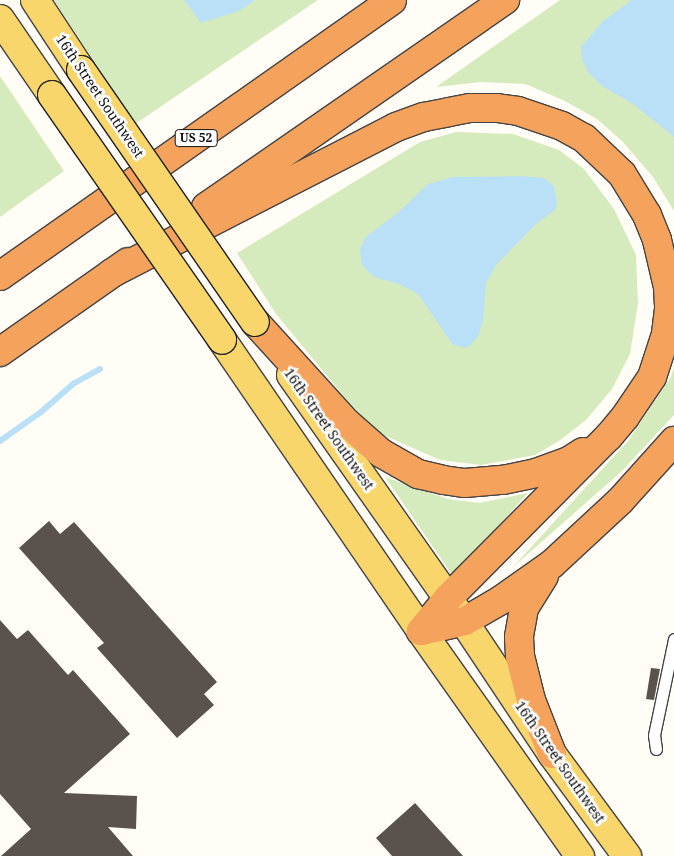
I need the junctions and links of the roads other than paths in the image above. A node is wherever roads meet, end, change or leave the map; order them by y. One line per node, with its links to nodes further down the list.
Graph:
1 (35, 0): 7 (main road, 16th Street Southwest, bridge)
2 (392, 0): 6 (highway, US 52)
3 (505, 0): 5 (highway)
4 (0, 19): 14 (main road, bridge)
5 (112, 273): 8 (highway); 9 (highway)
6 (0, 276)
7 (255, 322): 9 (highway); 12 (main road, 16th Street Southwest)
8 (0, 352)
9 (608, 437): 12 (highway)
10 (674, 442): 11 (highway)
11 (552, 564): 13 (highway); 17 (highway)
12 (448, 598): 13 (main road, 16th Street Southwest); 14 (highway)
13 (464, 621): 14 (highway); 17 (main road, 16th Street Southwest)
14 (421, 631): 18 (main road)
15 (674, 639): 16 (lane)
16 (656, 749)
17 (552, 754): 19 (main road, 16th Street Southwest)
18 (580, 856)
19 (627, 856)

